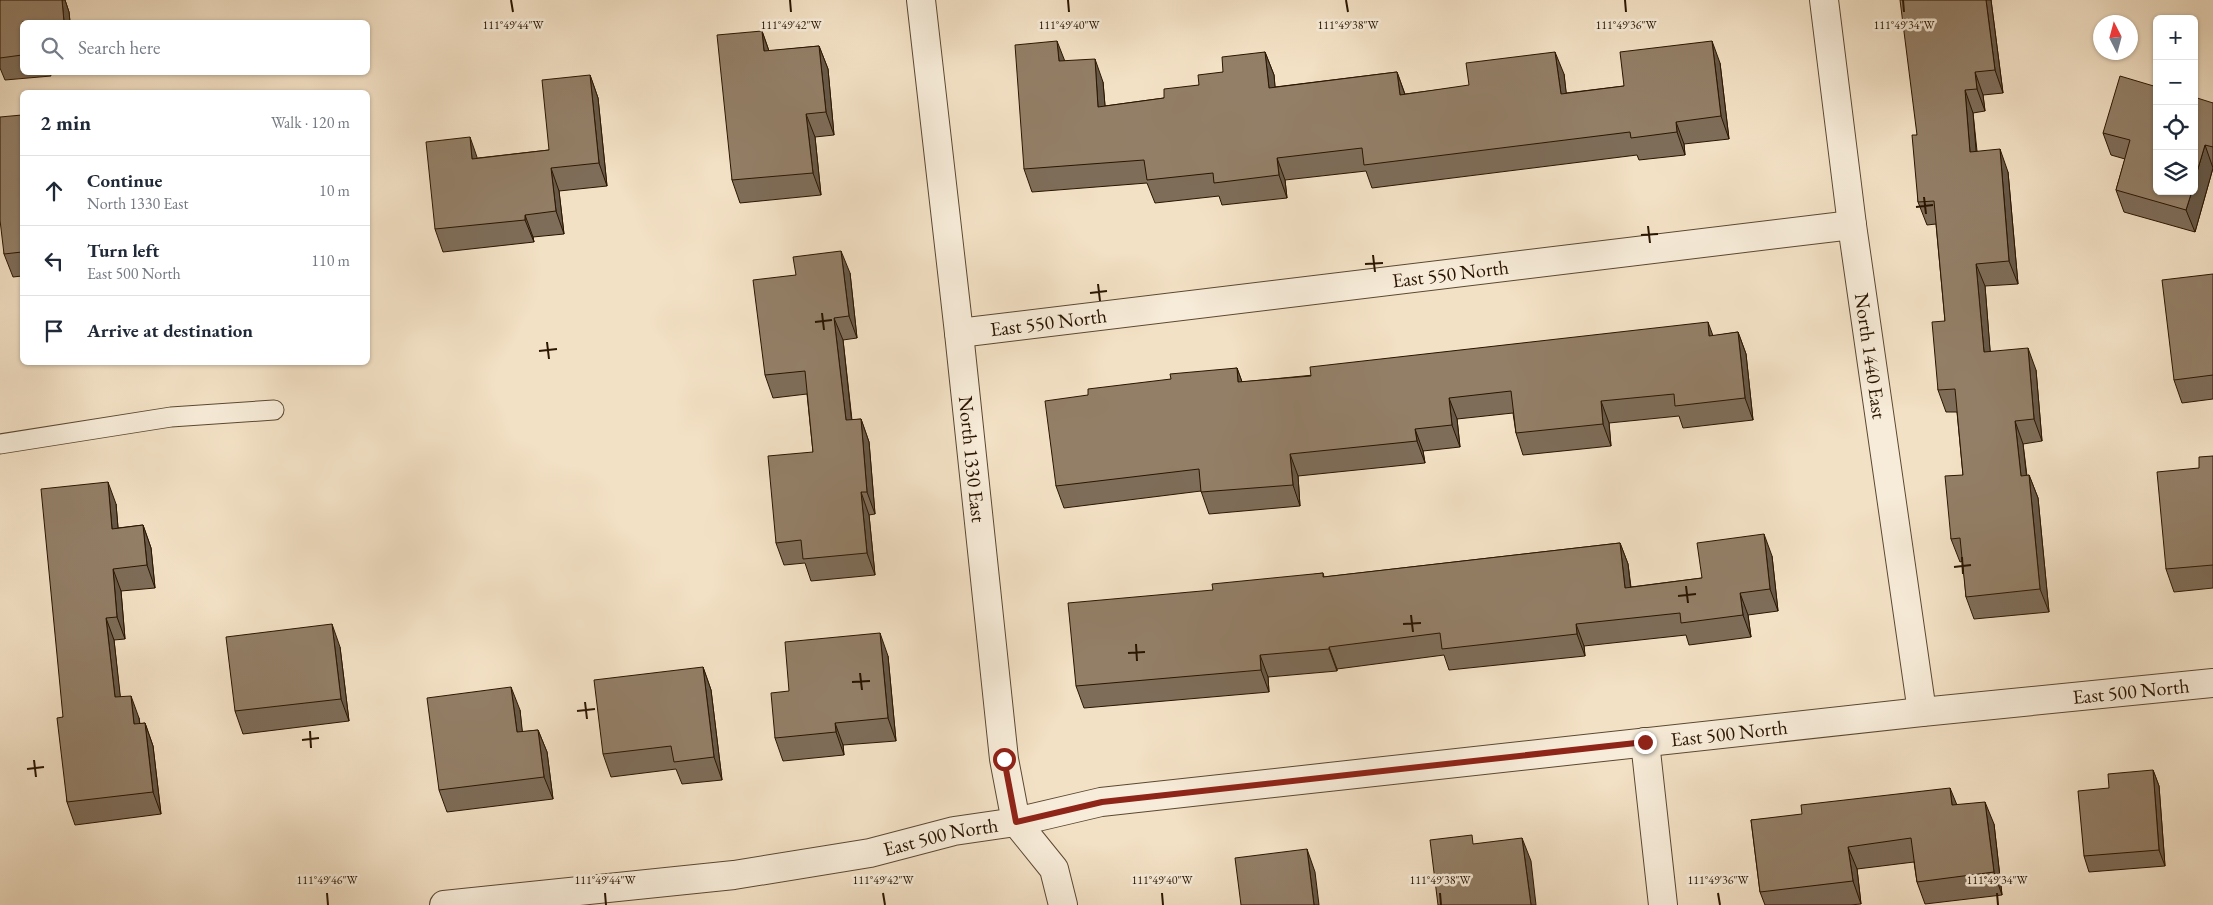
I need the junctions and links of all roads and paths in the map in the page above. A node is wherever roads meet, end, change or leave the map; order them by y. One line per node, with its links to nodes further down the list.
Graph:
1 (921, 0): 4 (street, North 1330 East)
2 (1824, 0): 3 (street, North 1440 East)
3 (1852, 225): 4 (street, East 550 North); 8 (street, North 1440 East)
4 (959, 333): 10 (street, North 1330 East)
5 (274, 410): 6 (lane)
6 (0, 444)
7 (2213, 684): 8 (street, East 500 North)
8 (1922, 712): 9 (street, East 500 North)
9 (1645, 742): 10 (street, East 500 North); 13 (street)
10 (1016, 822): 11 (street, East 500 North); 12 (street, North 1330 East)
11 (444, 905)
12 (1063, 905)
13 (1663, 905)

